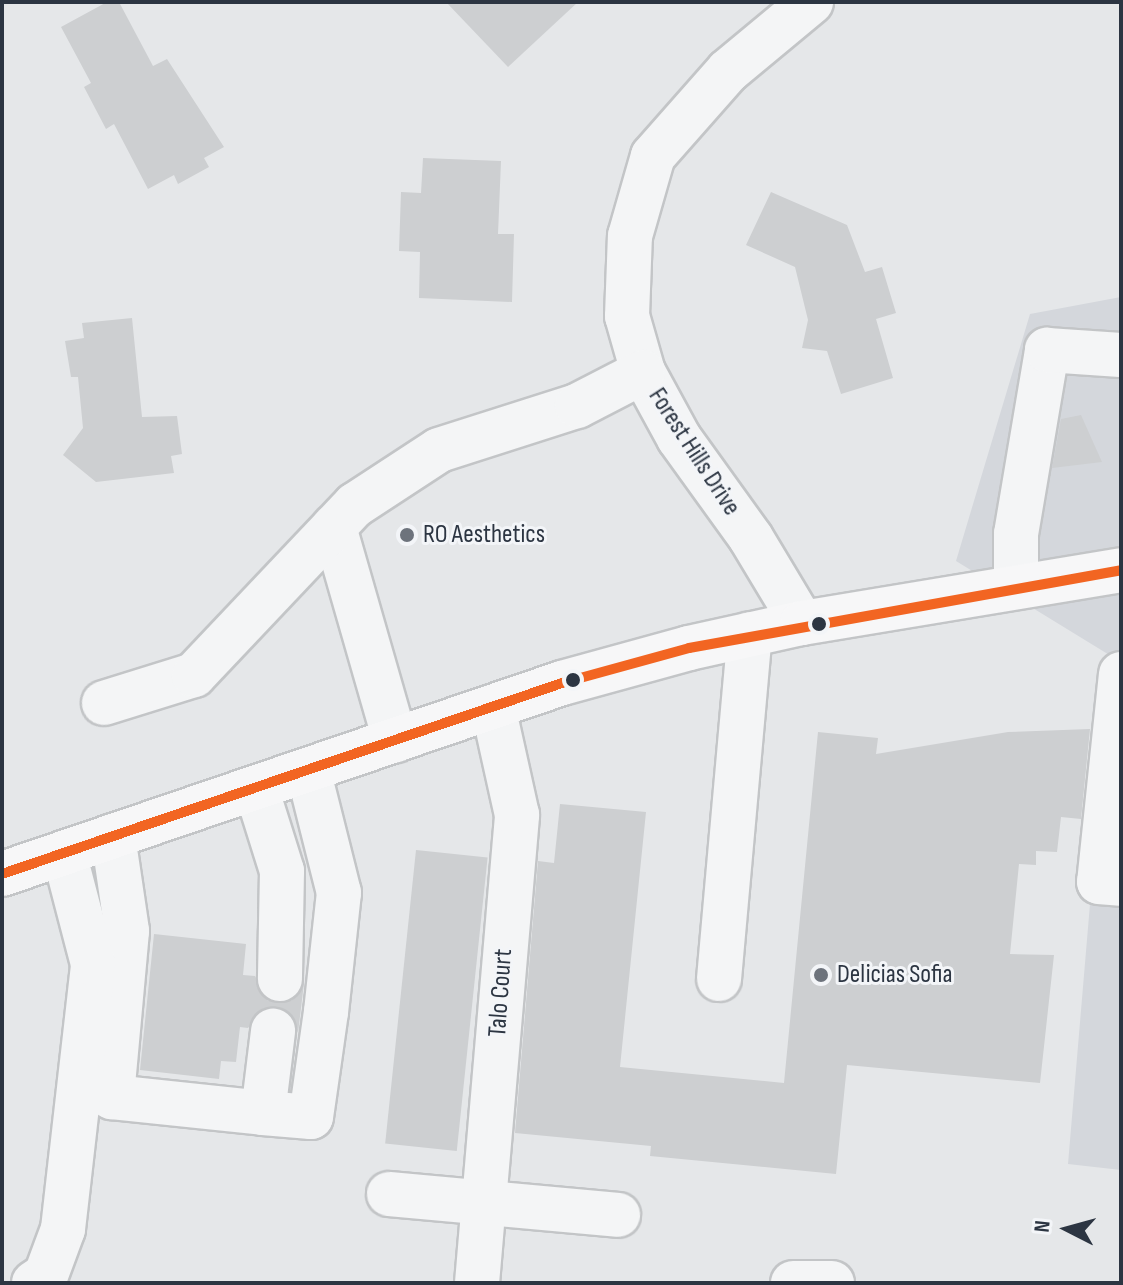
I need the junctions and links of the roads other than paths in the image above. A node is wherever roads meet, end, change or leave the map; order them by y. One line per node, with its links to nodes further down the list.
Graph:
1 (811, 2): 3 (street, Forest Hills Drive)
2 (1121, 355): 5 (street)
3 (643, 372): 6 (street); 9 (street, Forest Hills Drive)
4 (1121, 380): 5 (street)
5 (1027, 468): 8 (street)
6 (334, 527): 12 (street); 14 (street)
7 (1121, 570): 8 (main road)
8 (1016, 587): 9 (main road)
9 (802, 623): 10 (main road)
10 (750, 634): 13 (main road); 22 (street)
11 (1121, 674): 20 (street)
12 (104, 703)
13 (493, 707): 14 (main road); 26 (street, Talo Court)
14 (395, 740): 15 (main road)
15 (308, 770): 16 (main road); 24 (street)
16 (256, 788): 17 (main road); 21 (street)
17 (113, 836): 18 (main road); 24 (street)
18 (64, 853): 19 (main road); 28 (street)
19 (2, 874)
20 (1121, 884)
21 (280, 979)
22 (719, 979)
23 (273, 1031): 24 (street)
24 (263, 1113)
25 (389, 1194): 26 (street)
26 (486, 1201): 27 (street); 29 (street, Talo Court)
27 (618, 1215)
28 (34, 1283)
29 (477, 1283)
30 (793, 1283): 31 (street)
31 (832, 1283)

